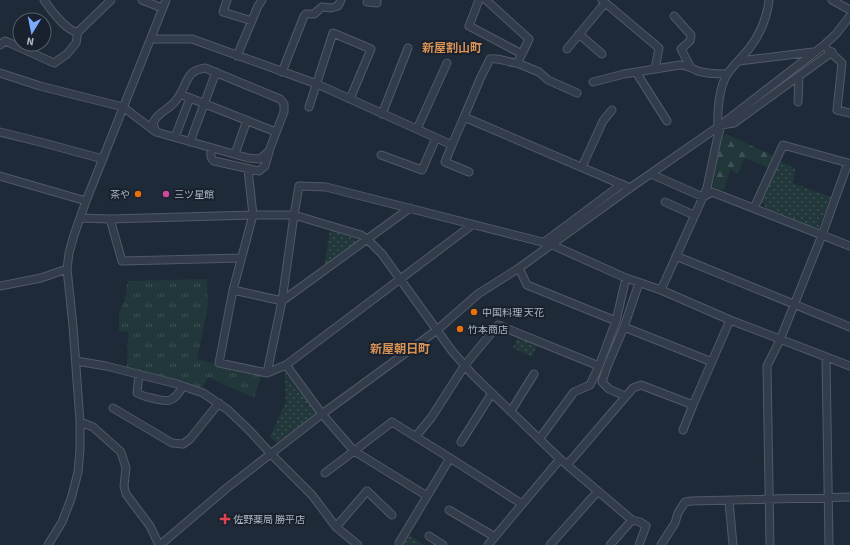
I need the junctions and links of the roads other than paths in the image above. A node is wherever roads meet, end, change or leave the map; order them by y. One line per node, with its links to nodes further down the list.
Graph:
1 (44, 0): 20 (street)
2 (111, 0): 20 (street)
3 (142, 0): 15 (street)
4 (166, 0): 15 (street)
5 (227, 0): 19 (street)
6 (262, 0): 19 (street)
7 (341, 0): 38 (street)
8 (377, 0): 13 (street)
9 (479, 0): 29 (street)
10 (486, 0): 29 (street)
11 (769, 0): 32 (street)
12 (832, 0): 16 (street)
13 (367, 2)
14 (604, 2): 21 (street); 36 (street)
15 (162, 8): 22 (street)
16 (850, 10)
17 (674, 16): 35 (street)
18 (850, 16): 24 (street)
19 (252, 21): 31 (street)
20 (78, 32): 23 (street)
21 (580, 34): 26 (street); 30 (street)
22 (151, 39): 31 (street); 51 (street)
23 (0, 44)
24 (823, 46): 27 (street); 28 (street)
25 (408, 48): 55 (street)
26 (567, 49)
27 (815, 52): 32 (street); 59 (street)
28 (832, 52): 42 (street); 54 (street)
29 (522, 54): 34 (street)
30 (602, 54)
31 (237, 56): 38 (street)
32 (739, 61): 41 (street)
33 (447, 63): 60 (street)
34 (517, 63): 45 (street); 56 (street)
35 (690, 66): 36 (street); 41 (street)
36 (655, 69): 39 (street)
37 (216, 72): 46 (street); 50 (street); 63 (street)
38 (282, 72): 44 (street)
39 (636, 72): 43 (street); 58 (street)
40 (0, 73): 51 (street)
41 (727, 74): 59 (street)
42 (799, 76): 49 (street); 59 (street)
43 (593, 82)
44 (317, 84): 48 (street); 48 (street); 52 (street)
45 (577, 93)
46 (180, 94): 47 (street); 62 (street)
47 (190, 98): 50 (street); 64 (street)
48 (350, 99): 55 (street)
49 (798, 102)
50 (204, 104): 57 (street); 66 (street)
51 (123, 107): 62 (street); 72 (street)
52 (309, 107)
53 (612, 110): 73 (street)
54 (850, 113)
55 (382, 114): 60 (street)
56 (464, 117): 67 (street); 73 (street)
57 (247, 120): 63 (street); 70 (street)
58 (667, 120)
59 (720, 126): 76 (street); 80 (street)
60 (417, 129): 65 (street)
61 (0, 132): 72 (street)
62 (156, 132): 64 (street)
63 (276, 132): 69 (street)
64 (175, 138): 66 (street)
65 (436, 138): 67 (street); 71 (street)
66 (190, 142): 68 (street)
67 (452, 145): 75 (street)
68 (212, 148): 70 (street); 74 (street)
69 (269, 151): 70 (street); 74 (street)
70 (235, 154)
71 (381, 155)
72 (103, 159): 81 (street)
73 (582, 167): 78 (street)
74 (248, 169): 85 (street)
75 (469, 172)
76 (651, 174): 79 (street); 80 (street)
77 (0, 176): 81 (street)
78 (622, 184): 79 (street); 93 (street)
79 (630, 188): 94 (street)
80 (703, 197): 84 (street); 87 (street)
81 (86, 201): 88 (street)
82 (665, 202): 87 (street)
83 (410, 208): 86 (street); 90 (street); 92 (street)
84 (754, 208): 91 (street); 91 (street)
85 (253, 215): 86 (street); 89 (street); 97 (street)
86 (294, 215): 92 (street); 106 (street)
87 (694, 215): 96 (street)
88 (80, 218): 89 (street); 99 (street)
89 (110, 219): 97 (street)
90 (472, 225): 93 (street); 101 (street)
91 (822, 235): 95 (street); 107 (street)
92 (368, 240): 101 (street); 106 (street)
93 (542, 243): 94 (street)
94 (550, 244): 98 (street); 100 (street)
95 (850, 246)
96 (676, 256): 105 (street); 107 (street)
97 (241, 258): 104 (street)
98 (519, 268): 109 (street); 112 (street)
99 (67, 269): 103 (street); 115 (street)
100 (626, 278): 102 (street); 109 (street)
101 (400, 280): 112 (street); 117 (street)
102 (639, 283): 105 (street); 110 (street)
103 (0, 286)
104 (233, 290): 106 (street); 121 (street)
105 (660, 290): 108 (street)
106 (282, 301): 121 (street)
107 (793, 304): 111 (street); 113 (street)
108 (730, 320): 113 (street); 116 (street)
109 (616, 321): 119 (street)
110 (624, 327): 116 (street); 126 (street)
111 (850, 327)
112 (437, 330): 118 (street); 131 (street)
113 (780, 340): 114 (street); 147 (street)
114 (826, 357): 120 (street); 145 (street)
115 (76, 361): 122 (street); 132 (street)
116 (712, 362): 128 (street)
117 (286, 366): 121 (street); 131 (street)
118 (465, 366): 119 (street); 125 (street); 134 (street)
119 (599, 366): 135 (street)
120 (850, 366)
121 (266, 373)
122 (139, 374): 124 (street); 124 (street)
123 (534, 374): 130 (street)
124 (183, 386): 127 (street)
125 (492, 393): 130 (street); 136 (street)
126 (625, 396): 128 (street); 141 (street)
127 (219, 403): 129 (street); 138 (street)
128 (693, 405): 133 (street)
129 (113, 408)
130 (511, 411): 135 (street)
131 (322, 414): 137 (street); 138 (street)
132 (80, 422): 157 (street); 158 (street)
133 (684, 430)
134 (416, 436): 137 (street); 139 (street)
135 (540, 438): 140 (street)
136 (461, 442)
137 (354, 451): 142 (street); 144 (street)
138 (271, 454): 153 (street); 158 (street)
139 (450, 458): 144 (street); 149 (street)
140 (560, 459): 141 (street); 149 (street)
141 (567, 465): 143 (street)
142 (325, 473)
143 (598, 491): 152 (street); 162 (street)
144 (427, 496): 156 (street)
145 (828, 497): 146 (street); 147 (street); 168 (street)
146 (850, 497)
147 (769, 499): 148 (street); 167 (street)
148 (729, 501): 165 (street); 166 (street)
149 (522, 504): 155 (street)
150 (449, 510): 155 (street)
151 (392, 515): 153 (street)
152 (632, 520): 163 (street); 164 (street)
153 (336, 527): 159 (street)
154 (429, 536): 160 (street)
155 (495, 537): 161 (street)
156 (399, 543)
157 (48, 545)
158 (160, 545)
159 (358, 545)
160 (443, 545)
161 (488, 545)
162 (550, 545)
163 (610, 545)
164 (639, 545)
165 (661, 545)
166 (733, 545)
167 (770, 545)
168 (829, 545)

